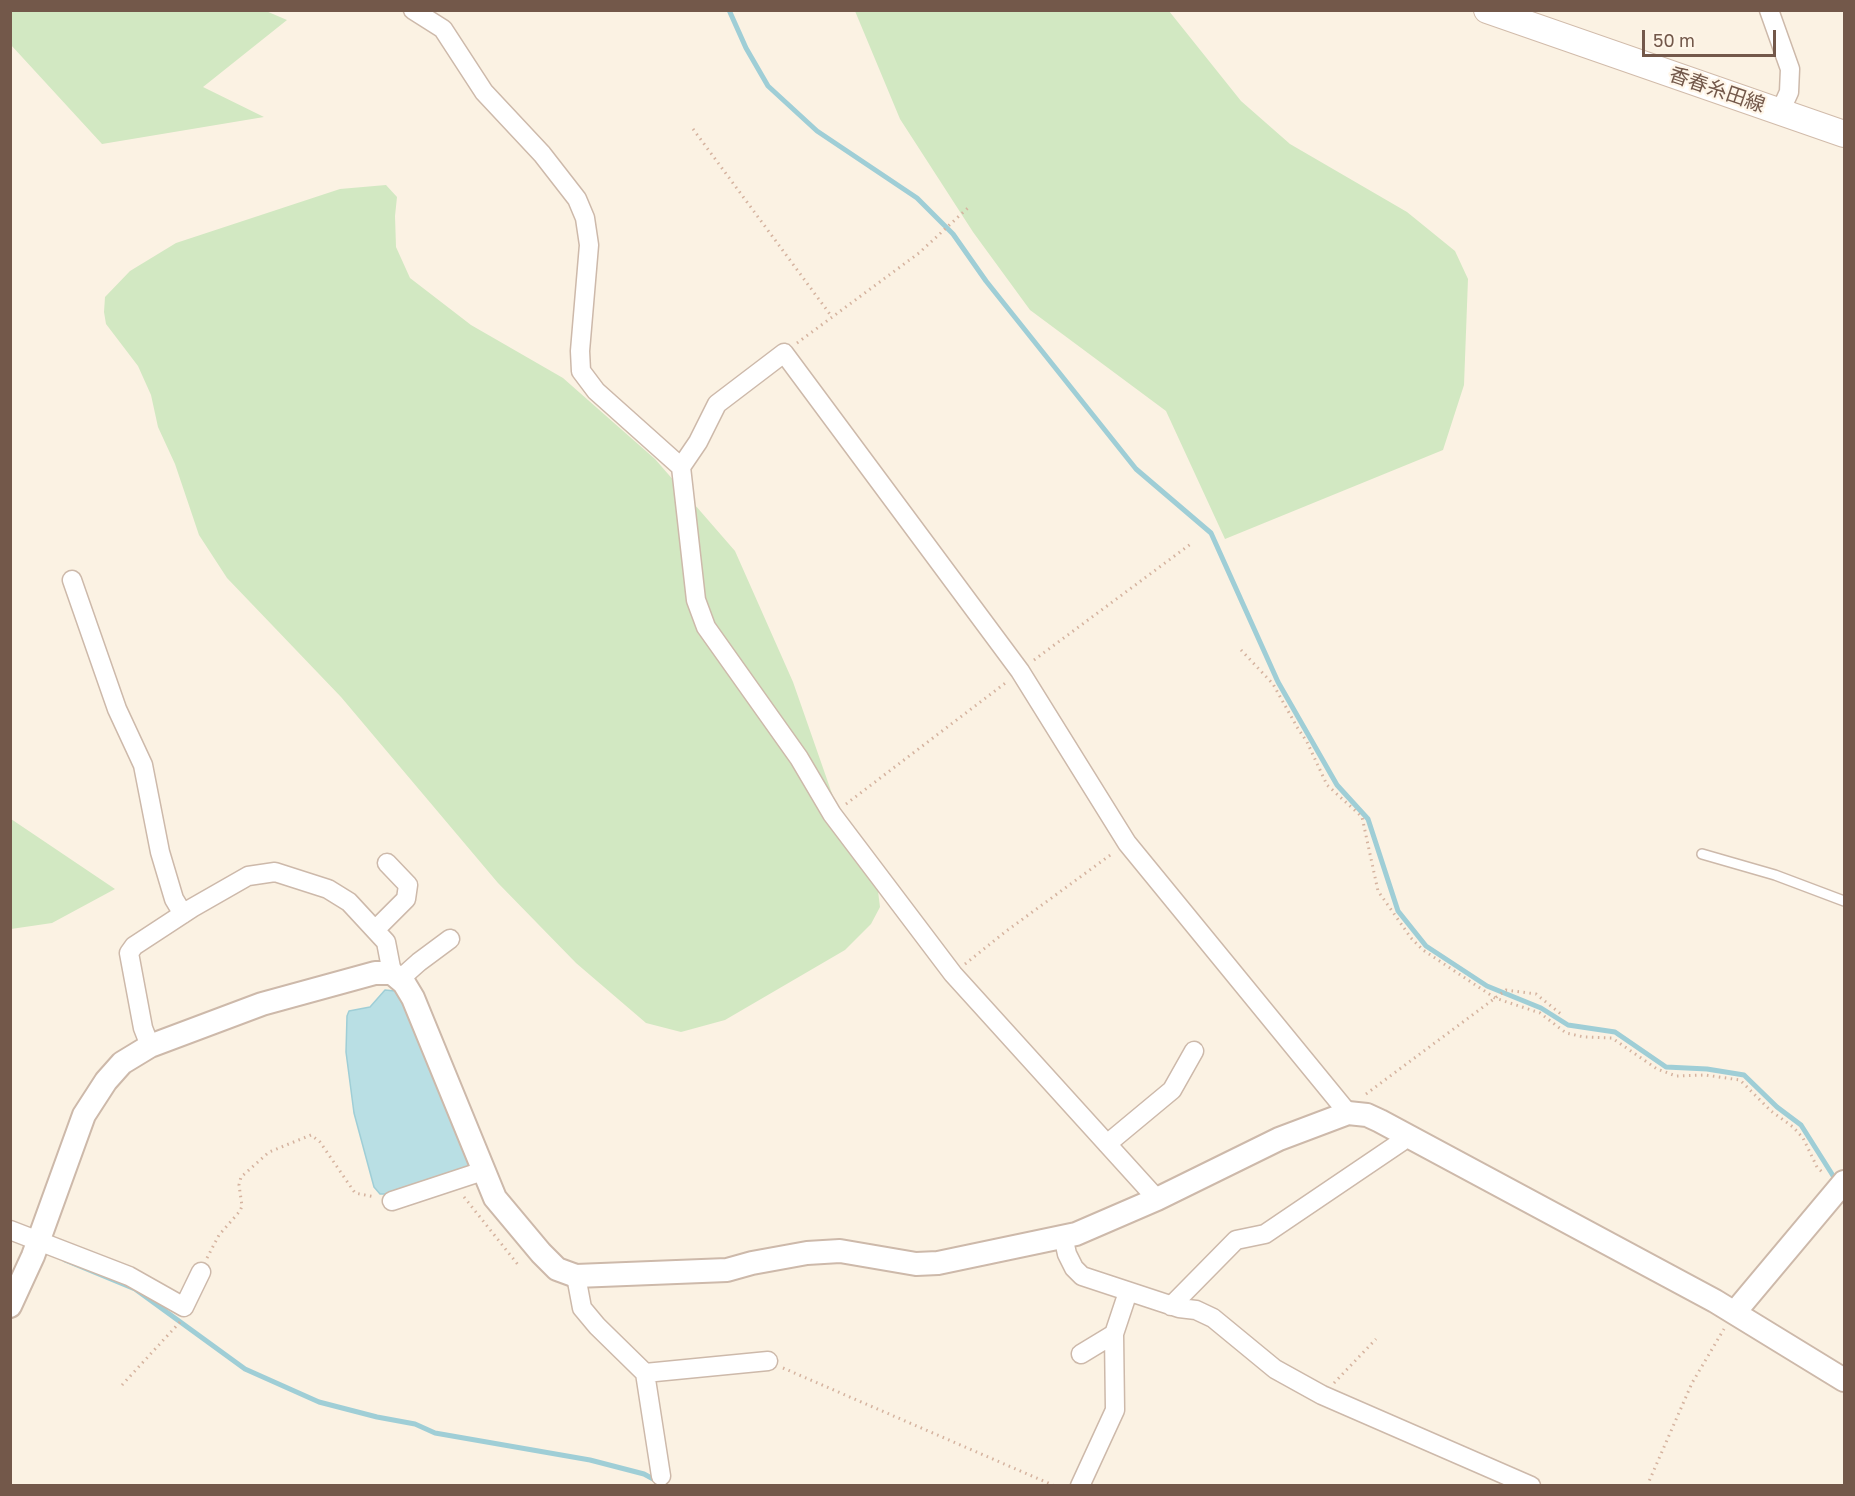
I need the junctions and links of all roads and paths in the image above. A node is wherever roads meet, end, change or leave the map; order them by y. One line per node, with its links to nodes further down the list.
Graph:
1 (413, 10): 10 (street)
2 (1487, 10): 4 (main road, 香春糸田線)
3 (1769, 10): 4 (street)
4 (1780, 112): 6 (main road, 香春糸田線)
5 (693, 129): 8 (path)
6 (1845, 134)
7 (970, 206): 8 (path)
8 (832, 317): 9 (path)
9 (784, 353): 10 (street); 14 (street)
10 (681, 467): 15 (street)
11 (1192, 543): 14 (path)
12 (72, 580): 20 (street)
13 (1241, 650): 25 (path)
14 (1020, 671): 15 (path); 16 (street)
15 (832, 814): 23 (street)
16 (1127, 843): 23 (path); 29 (street)
17 (1702, 854): 19 (lane)
18 (387, 863): 21 (street)
19 (1845, 901)
20 (183, 914): 21 (street); 27 (street)
21 (375, 930): 24 (street)
22 (450, 939): 24 (street)
23 (953, 974): 31 (street)
24 (396, 976): 27 (street); 32 (street)
25 (1495, 998): 26 (path); 29 (path); 34 (path)
26 (1561, 1014)
27 (150, 1046): 39 (street)
28 (1194, 1050): 31 (street)
29 (1352, 1113): 30 (street); 35 (street)
30 (1406, 1135): 45 (street); 47 (street)
31 (1107, 1144): 35 (street)
32 (483, 1171): 33 (street); 42 (street)
33 (452, 1181): 36 (street); 40 (path)
34 (1842, 1186): 47 (street)
35 (1157, 1199): 38 (street)
36 (394, 1200): 41 (path)
37 (10, 1230): 39 (street)
38 (1063, 1236): 42 (street); 43 (street)
39 (39, 1240): 44 (street); 46 (street)
40 (519, 1266)
41 (201, 1272): 46 (street)
42 (576, 1276): 52 (street)
43 (1128, 1292): 45 (street); 48 (street)
44 (10, 1306)
45 (1171, 1306): 55 (street)
46 (184, 1307): 54 (path)
47 (1735, 1312): 53 (street); 60 (path)
48 (1114, 1334): 50 (street); 58 (street)
49 (1376, 1339): 55 (path)
50 (1081, 1354)
51 (768, 1361): 52 (street); 57 (path)
52 (645, 1373): 56 (street)
53 (1845, 1380)
54 (122, 1385)
55 (1322, 1395): 59 (street)
56 (661, 1476)
57 (1055, 1485)
58 (1080, 1485)
59 (1532, 1485)
60 (1647, 1485)

